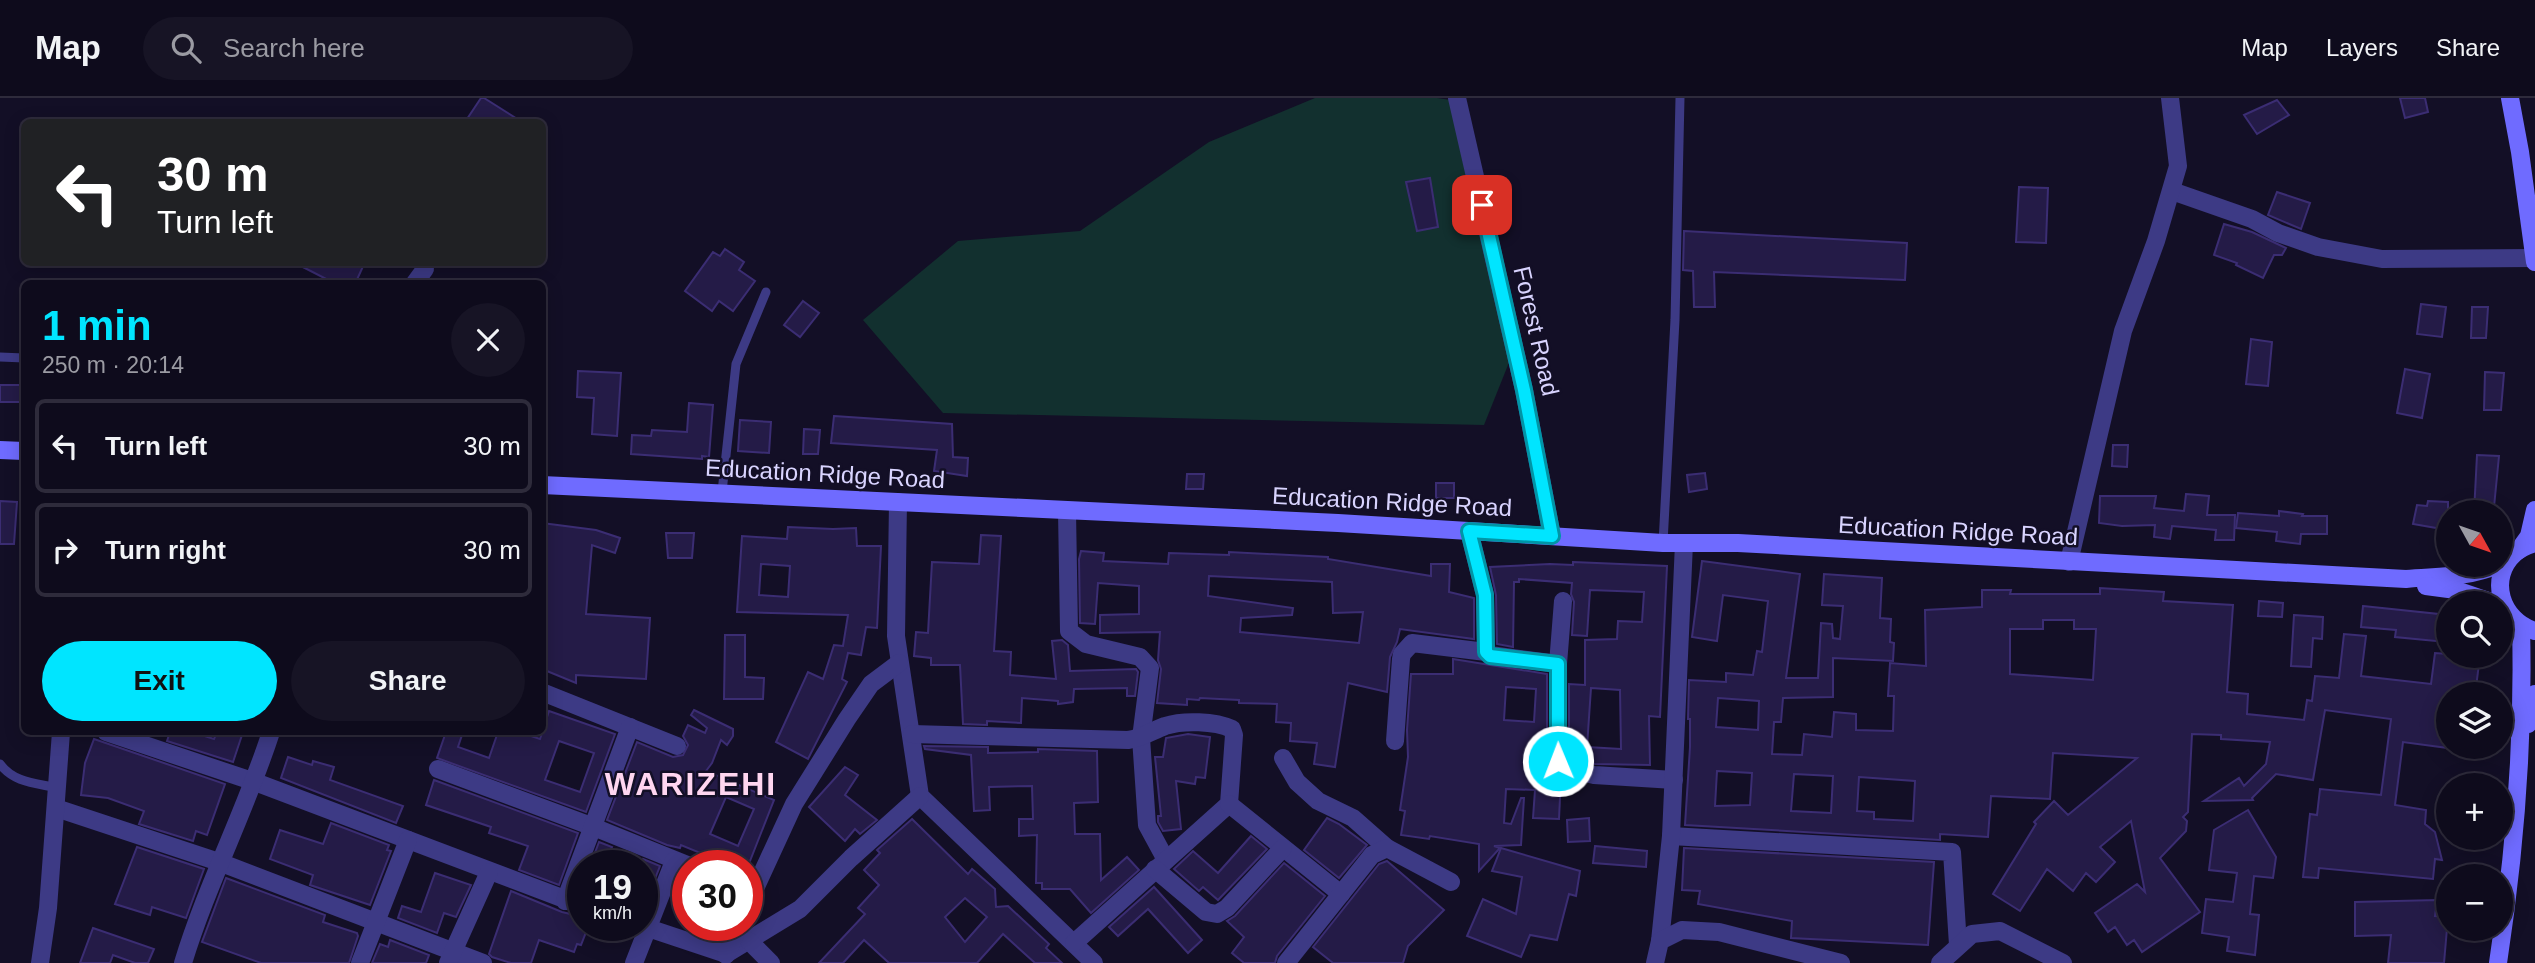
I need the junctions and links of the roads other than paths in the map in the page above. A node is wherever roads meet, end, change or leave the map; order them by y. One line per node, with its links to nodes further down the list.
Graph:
1 (1457, 98): 18 (street, Forest Road)
2 (1680, 98): 19 (lane)
3 (2170, 98): 5 (street)
4 (2510, 98): 6 (street)
5 (2172, 191): 6 (street); 22 (street)
6 (2535, 260)
7 (766, 292): 13 (lane)
8 (0, 356): 9 (lane)
9 (21, 358)
10 (0, 450): 11 (street)
11 (21, 452)
12 (546, 485): 13 (street, Education Ridge Road)
13 (722, 492): 14 (street, Education Ridge Road)
14 (898, 502): 16 (street, Education Ridge Road); 30 (street)
15 (2535, 510): 21 (street)
16 (1066, 511): 17 (street, Education Ridge Road); 39 (street)
17 (1469, 531): 18 (street, Education Ridge Road); 29 (street)
18 (1552, 536): 19 (street, Education Ridge Road)
19 (1663, 543): 20 (street, Education Ridge Road)
20 (1684, 543): 22 (street, Education Ridge Road); 46 (street)
21 (2513, 555)
22 (2069, 562): 24 (street, Education Ridge Road)
23 (2436, 577): 24 (street, Education Ridge Road)
24 (2406, 579): 25 (street, Education Ridge Road)
25 (2459, 591)
26 (1563, 601): 31 (street)
27 (2513, 616): 28 (street)
28 (2528, 629): 42 (street)
29 (1486, 652): 31 (street); 40 (street)
30 (899, 663): 35 (street); 59 (street)
31 (1558, 664): 46 (street)
32 (546, 694): 34 (street)
33 (2535, 694): 42 (street)
34 (630, 727): 41 (street); 52 (street)
35 (912, 734): 39 (street); 49 (street)
36 (61, 735): 48 (street)
37 (115, 735): 47 (street)
38 (270, 735): 47 (street)
39 (1141, 738): 50 (street); 60 (street)
40 (1395, 741)
41 (677, 746)
42 (2520, 755): 90 (street)
43 (1283, 758): 56 (street)
44 (0, 764): 48 (lane)
45 (438, 769): 52 (street)
46 (1674, 780): 53 (street)
47 (255, 782): 54 (street); 58 (street)
48 (58, 788): 51 (street)
49 (919, 796): 69 (street); 74 (street)
50 (1229, 804): 55 (street); 60 (street)
51 (56, 808): 58 (street); 78 (street)
52 (591, 826): 57 (street); 65 (street)
53 (1671, 836): 73 (street); 75 (street)
54 (408, 840): 61 (street); 67 (street)
55 (1283, 848): 60 (street); 64 (street)
56 (1387, 848): 63 (street); 64 (street)
57 (672, 860)
58 (219, 862): 67 (street); 79 (street)
59 (763, 864)
60 (1160, 864): 74 (street)
61 (489, 872): 65 (street); 76 (street)
62 (672, 880): 66 (street)
63 (1451, 882)
64 (1341, 894): 85 (street)
65 (565, 901)
66 (658, 903)
67 (376, 923): 76 (street); 80 (street)
68 (658, 932): 77 (street)
69 (763, 932)
70 (640, 941): 82 (street)
71 (733, 941): 77 (street)
72 (749, 941): 77 (street); 83 (street)
73 (1660, 942): 86 (street); 87 (street)
74 (1074, 943): 84 (street)
75 (1958, 945): 88 (street); 89 (street)
76 (450, 958): 81 (street)
77 (725, 959)
78 (40, 963)
79 (183, 963)
80 (360, 963)
81 (483, 963)
82 (634, 963)
83 (771, 963)
84 (1094, 963)
85 (1286, 963)
86 (1655, 963)
87 (1841, 963)
88 (1940, 963)
89 (2063, 963)
90 (2498, 963)

